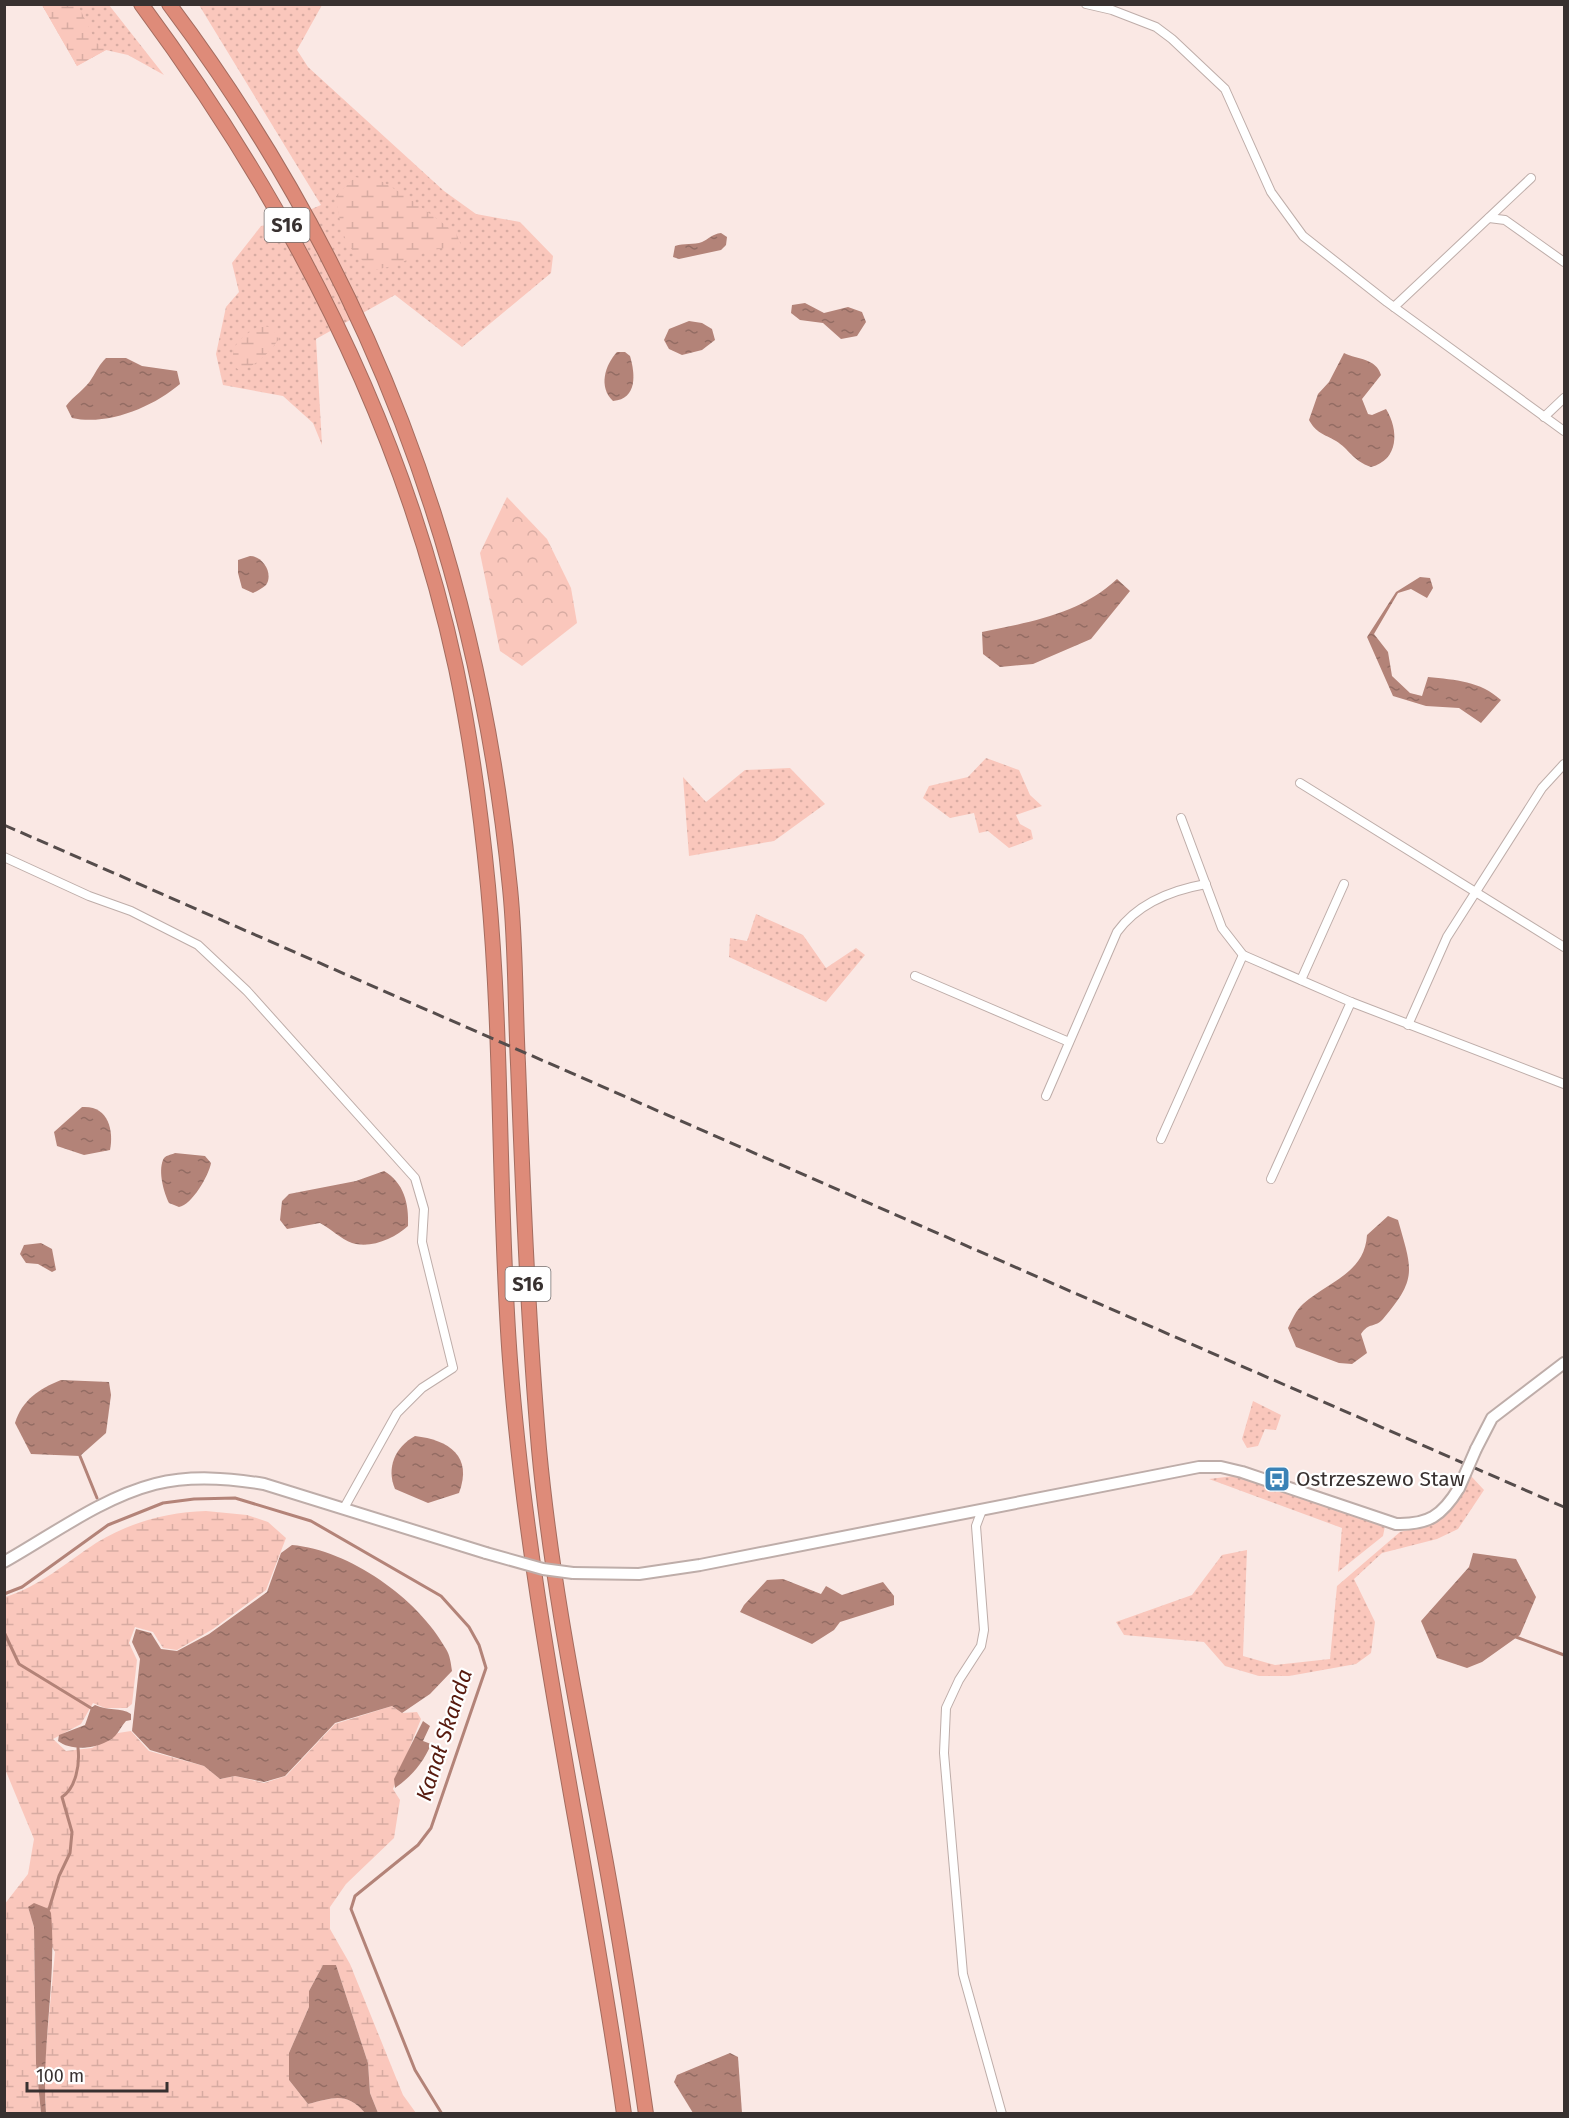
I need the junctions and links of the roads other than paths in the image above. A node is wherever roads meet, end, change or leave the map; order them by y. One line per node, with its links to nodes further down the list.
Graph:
1 (141, 4): 33 (highway, S16)
2 (169, 4): 34 (highway, S16)
3 (1086, 4): 7 (street)
4 (1532, 178): 5 (street)
5 (1489, 218): 6 (street); 7 (street)
6 (1564, 262)
7 (1394, 307): 9 (street)
8 (1564, 398): 9 (street)
9 (1544, 417): 10 (street)
10 (1564, 431)
11 (1564, 764): 17 (street)
12 (1300, 783): 17 (street)
13 (1181, 818): 15 (street)
14 (4, 857): 30 (street)
15 (1206, 884): 19 (street); 24 (street)
16 (1344, 884): 21 (street)
17 (1477, 893): 18 (street); 23 (street)
18 (1564, 948)
19 (1243, 955): 21 (street); 27 (street)
20 (915, 976): 24 (street)
21 (1301, 981): 22 (street)
22 (1351, 1002): 23 (street); 28 (street)
23 (1408, 1025): 25 (street)
24 (1069, 1042): 26 (street)
25 (1564, 1084)
26 (1046, 1096)
27 (1161, 1139)
28 (1272, 1179)
29 (1564, 1363): 31 (street, bridge)
30 (344, 1508): 31 (street, bridge); 32 (street)
31 (982, 1510): 35 (street)
32 (4, 1562)
33 (624, 2114)
34 (646, 2114)
35 (1002, 2114)

